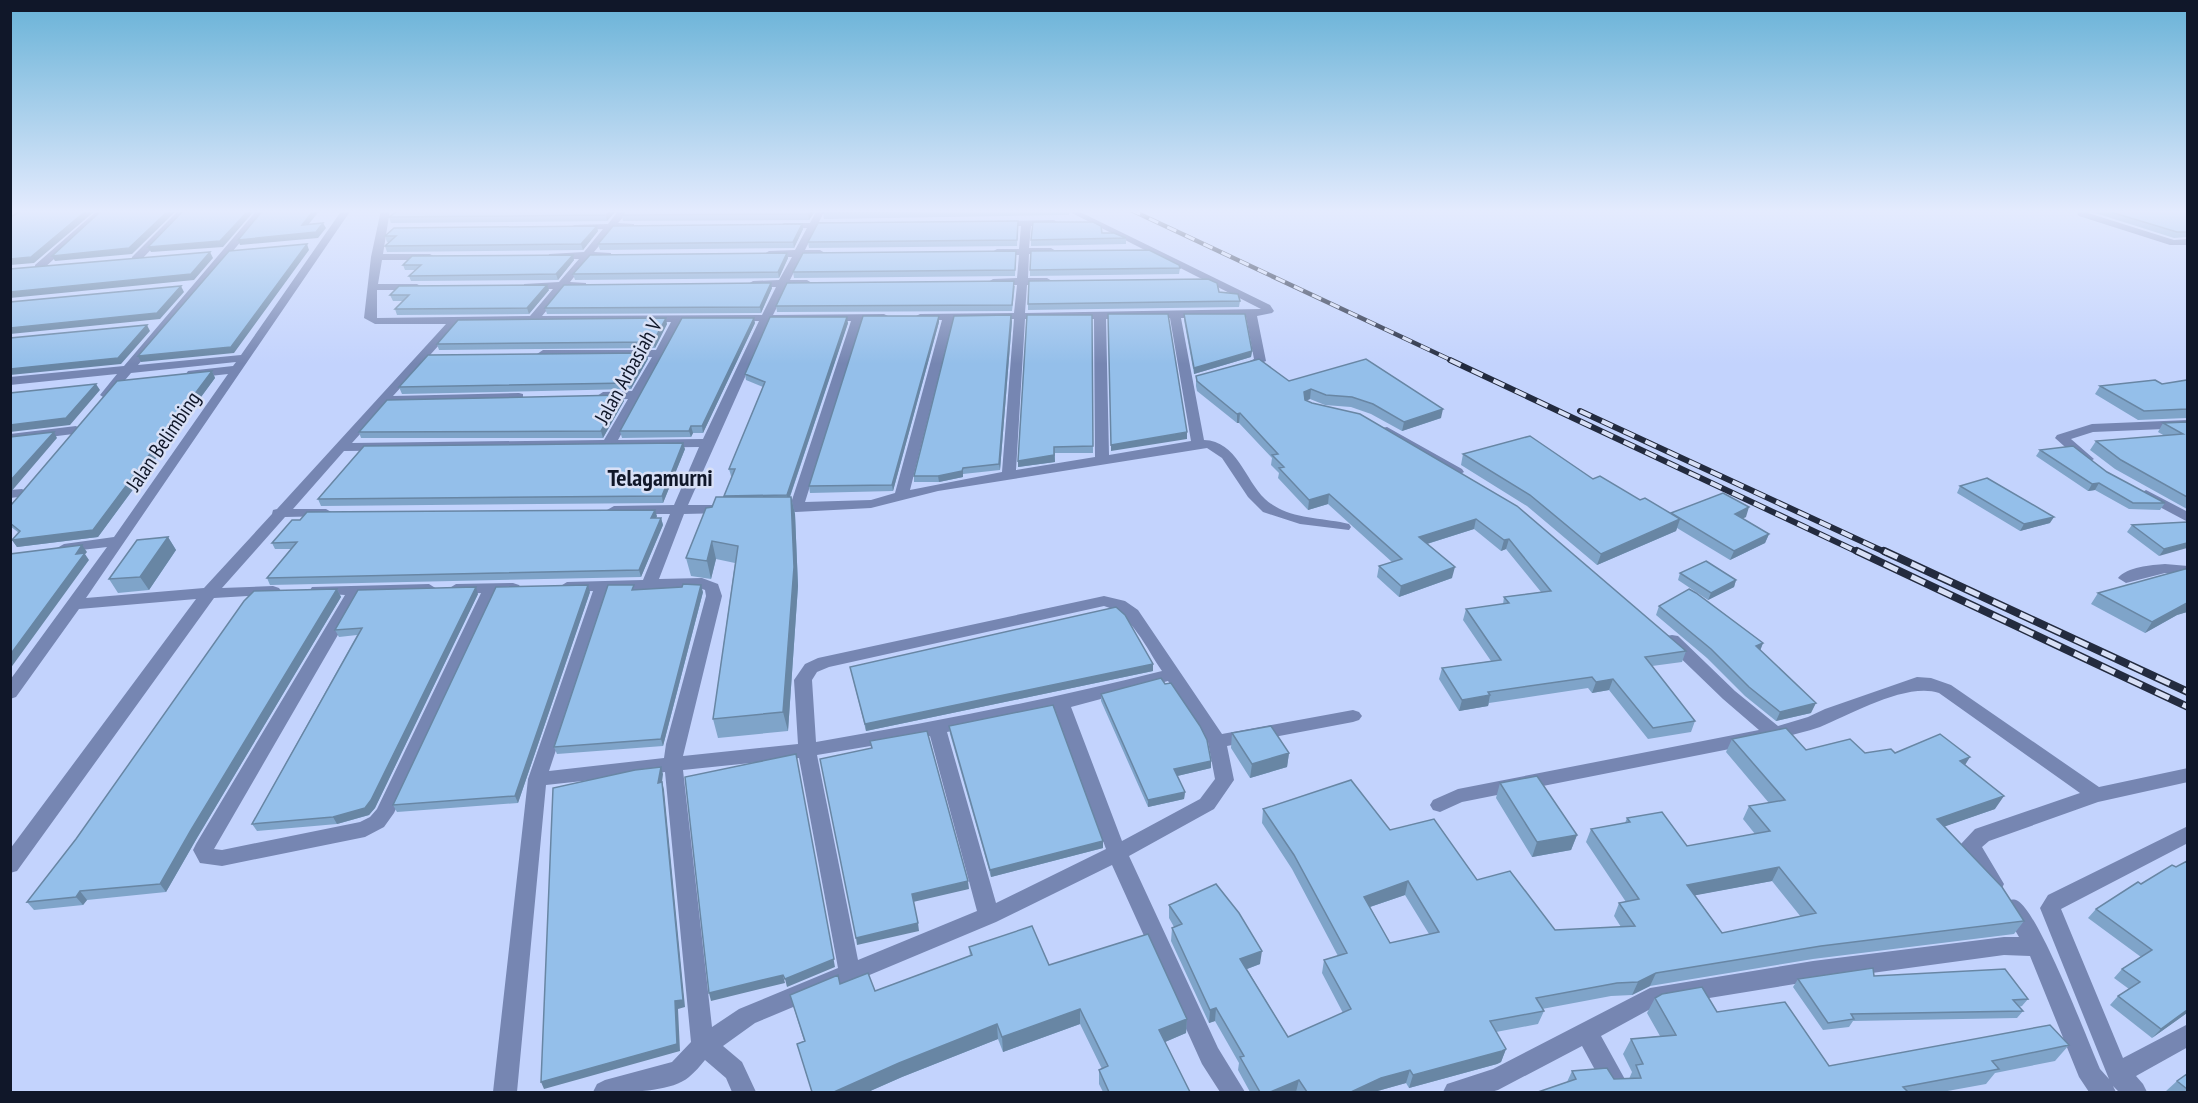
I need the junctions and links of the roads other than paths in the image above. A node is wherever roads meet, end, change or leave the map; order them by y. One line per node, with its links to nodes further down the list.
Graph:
1 (42, 261): 9 (street)
2 (213, 261): 33 (street)
3 (307, 261): 37 (street, Jalan Belimbing)
4 (375, 261): 21 (street)
5 (581, 261): 18 (street)
6 (794, 261): 15 (street)
7 (1024, 261): 12 (street)
8 (1176, 261): 11 (street)
9 (61, 265)
10 (1189, 279): 11 (street)
11 (1212, 279): 24 (street)
12 (1023, 281): 13 (street); 14 (street); 26 (street)
13 (1059, 281)
14 (977, 282)
15 (782, 283): 16 (street); 17 (street); 30 (street)
16 (817, 283)
17 (736, 284)
18 (562, 285): 19 (street); 20 (street); 32 (street)
19 (597, 285)
20 (514, 286)
21 (372, 287): 22 (street); 31 (street)
22 (431, 287)
23 (1175, 314): 24 (street); 25 (street); 53 (street)
24 (1251, 314): 39 (street)
25 (1100, 315): 26 (street); 56 (street)
26 (1021, 316): 28 (street); 58 (street)
27 (858, 317): 28 (street); 30 (street); 65 (street)
28 (948, 317): 62 (street)
29 (679, 318): 30 (street); 32 (street); 35 (street, Jalan Arbasiah V)
30 (768, 318): 52 (street)
31 (456, 319): 32 (street); 46 (street)
32 (534, 319)
33 (166, 324): 34 (street); 38 (street)
34 (144, 326)
35 (660, 353): 36 (street); 43 (street, Jalan Arbasiah V)
36 (530, 354)
37 (241, 364): 38 (street); 41 (street); 73 (street, Jalan Belimbing)
38 (128, 369): 40 (street); 41 (street)
39 (1227, 372)
40 (10, 381)
41 (117, 382): 42 (street); 47 (street)
42 (10, 393)
43 (636, 395): 44 (street); 51 (street, Jalan Arbasiah V)
44 (590, 396)
45 (532, 397): 46 (street)
46 (383, 400): 54 (street)
47 (96, 406)
48 (1375, 424): 59 (street)
49 (2187, 424): 57 (street)
50 (10, 438): 55 (street)
51 (610, 442): 52 (street); 54 (street)
52 (706, 443): 66 (street)
53 (1198, 444): 56 (street); 72 (street)
54 (339, 447): 69 (street)
55 (60, 448)
56 (1102, 460): 58 (street)
57 (2102, 470)
58 (1009, 476): 62 (street)
59 (1471, 480)
60 (2134, 487): 71 (street)
61 (20, 490): 63 (street)
62 (902, 495): 65 (street)
63 (10, 507)
64 (760, 508): 65 (street)
65 (796, 508)
66 (677, 509): 67 (street); 68 (street); 77 (street)
67 (737, 509)
68 (595, 510)
69 (278, 513): 70 (street); 83 (street)
70 (337, 513)
71 (2187, 518)
72 (1344, 527)
73 (119, 542): 74 (street); 84 (street, Jalan Belimbing)
74 (54, 550)
75 (2187, 571): 76 (street)
76 (2126, 578)
77 (649, 584): 78 (street); 94 (street)
78 (602, 587): 80 (street); 96 (street)
79 (524, 588): 82 (street)
80 (547, 588)
81 (356, 589): 82 (street); 82 (street); 83 (street)
82 (491, 589)
83 (209, 593): 84 (street); 101 (street)
84 (74, 604): 87 (street, Jalan Belimbing)
85 (1656, 626): 91 (street)
86 (1173, 674): 88 (street); 92 (street); 93 (street)
87 (10, 693)
88 (1061, 703): 90 (street); 100 (street)
89 (1353, 716): 92 (street)
90 (937, 728): 93 (street); 102 (street)
91 (1775, 733): 97 (street); 98 (street)
92 (1217, 741): 100 (street)
93 (807, 750): 94 (street); 104 (street)
94 (673, 762): 96 (street); 107 (street)
95 (2187, 775): 97 (street)
96 (537, 779): 109 (street)
97 (2096, 795): 103 (street)
98 (1440, 805)
99 (2187, 834): 108 (street)
100 (1117, 853): 102 (street); 112 (street)
101 (10, 865)
102 (989, 916): 104 (street)
103 (2037, 946): 105 (street); 115 (street)
104 (850, 973): 107 (street)
105 (1587, 1033): 113 (street); 114 (street)
106 (2187, 1034): 108 (street)
107 (703, 1046): 110 (street); 111 (street)
108 (2118, 1074): 116 (street)
109 (505, 1092)
110 (605, 1092)
111 (744, 1092)
112 (1233, 1092)
113 (1455, 1092)
114 (1620, 1092)
115 (2104, 1092)
116 (2135, 1092)

